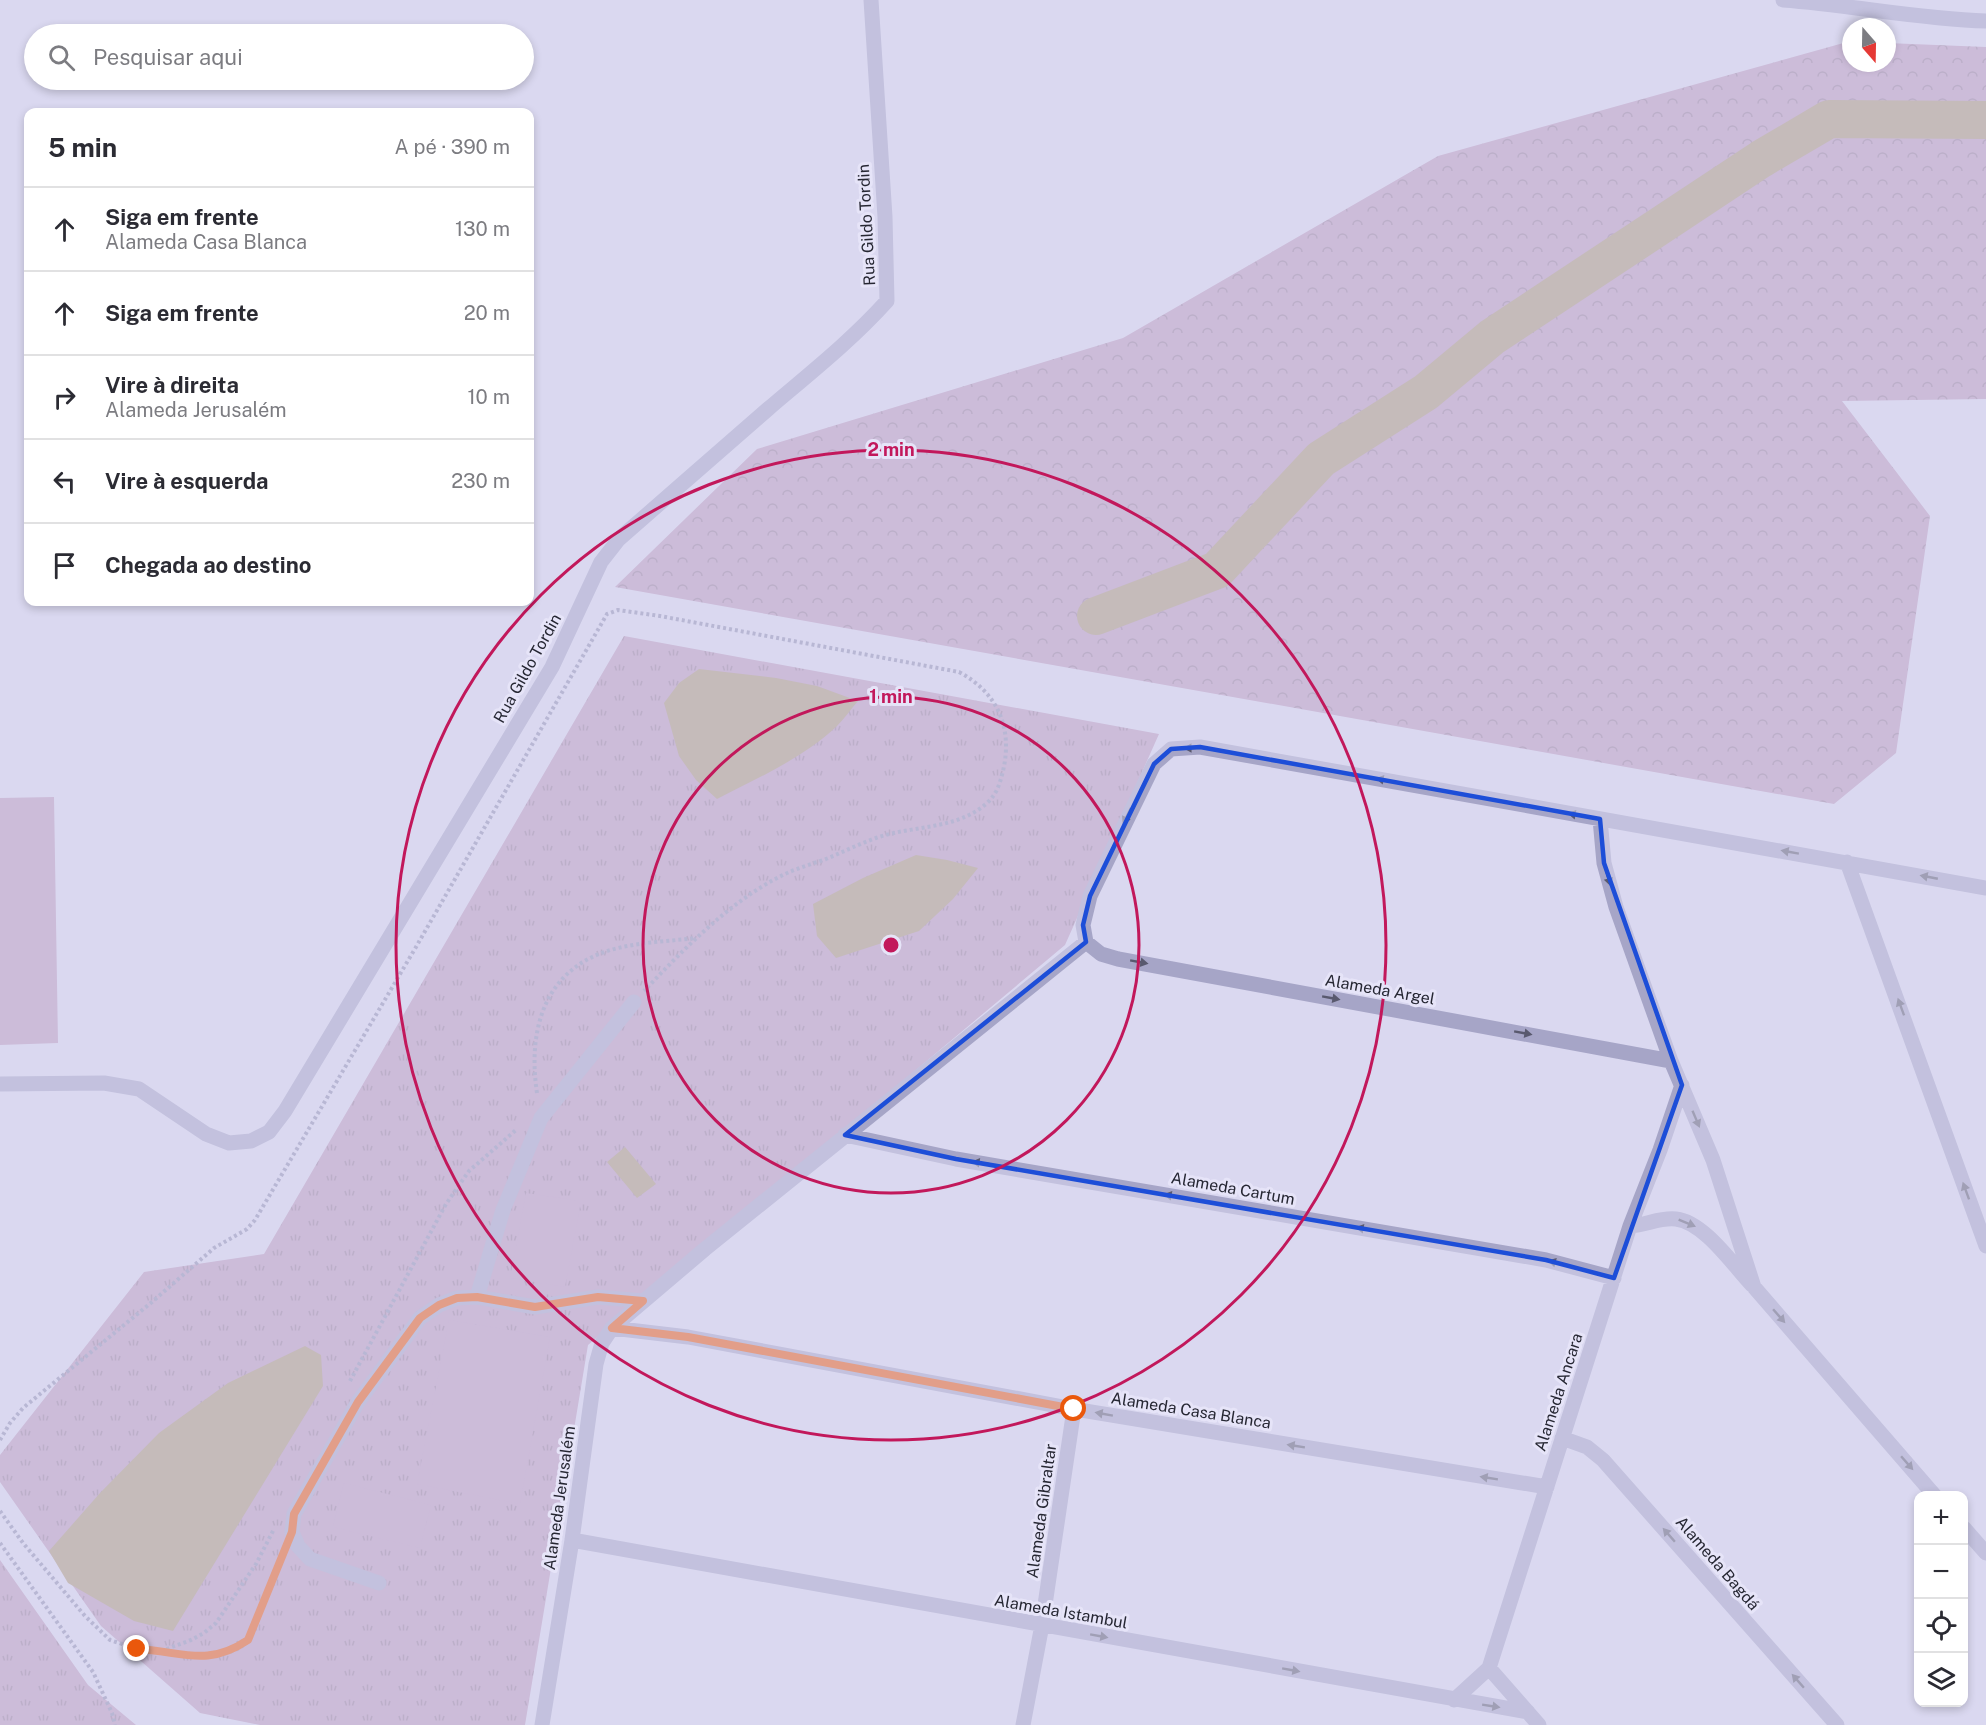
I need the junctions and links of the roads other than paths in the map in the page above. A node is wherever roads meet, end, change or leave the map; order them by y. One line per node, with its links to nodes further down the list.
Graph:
1 (871, 0): 10 (street, Rua Gildo Tordin)
2 (1783, 0): 3 (street)
3 (1986, 21)
4 (1600, 819): 5 (street, one-way to 4); 7 (street, one-way to 7); 9 (street, one-way to 9)
5 (1847, 862): 6 (street, one-way to 5); 14 (street, one-way to 5)
6 (1986, 888)
7 (1086, 942): 9 (street, Alameda Argel, one-way to 9); 12 (street, Alameda Jerusalém)
8 (634, 1002): 17 (street)
9 (1671, 1061): 11 (street)
10 (0, 1084)
11 (1682, 1085): 13 (street, Alameda Ancara); 16 (street, one-way to 16)
12 (845, 1135): 15 (street, Alameda Cartum, one-way to 12); 18 (street, Alameda Jerusalém)
13 (1630, 1226): 15 (street, Alameda Ancara); 16 (street, one-way to 16)
14 (1986, 1246)
15 (1614, 1278): 21 (street, Alameda Ancara)
16 (1754, 1287): 23 (street, one-way to 23)
17 (477, 1297): 18 (street); 27 (street)
18 (646, 1299): 19 (street, Alameda Jerusalém)
19 (612, 1328): 20 (street, Alameda Casa Blanca); 25 (street, Alameda Jerusalém)
20 (1074, 1409): 22 (street, Alameda Casa Blanca, one-way to 20); 28 (street, Alameda Gibraltar)
21 (1562, 1438): 22 (street, Alameda Ancara); 35 (street, Alameda Bagdá, one-way to 21)
22 (1546, 1487): 29 (street, Alameda Ancara)
23 (1931, 1491)
24 (1974, 1535): 26 (street)
25 (572, 1540): 28 (street, Alameda Istambul); 32 (street, Alameda Jerusalém)
26 (1986, 1552)
27 (379, 1583)
28 (1042, 1625): 30 (street, Alameda Istambul, one-way to 30); 33 (street, Alameda Gibraltar)
29 (1488, 1668): 30 (street, Alameda Ancara); 31 (street)
30 (1454, 1700): 31 (street, Alameda Istambul, one-way to 31)
31 (1528, 1712): 34 (street)
32 (542, 1725)
33 (1023, 1725)
34 (1539, 1725)
35 (1837, 1725)

